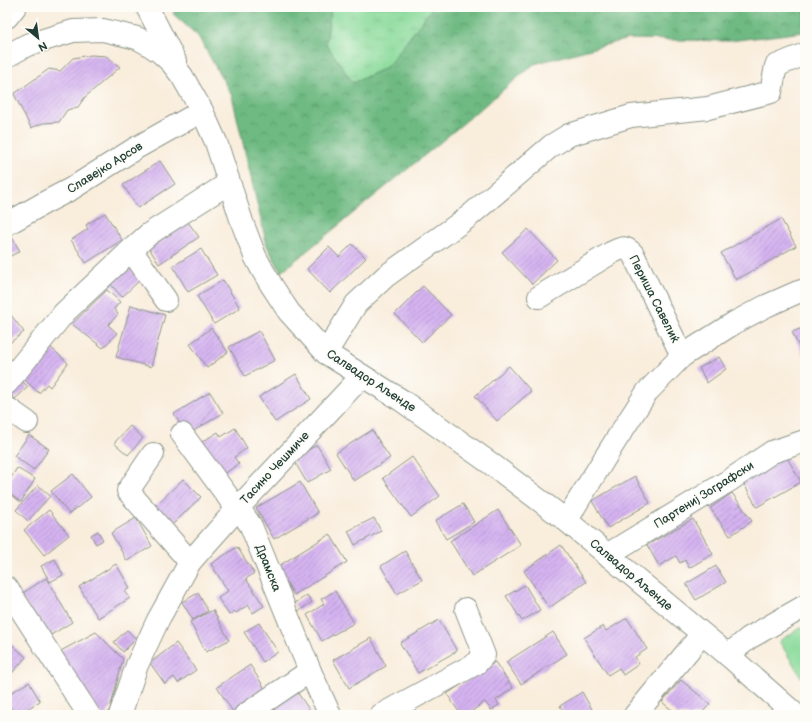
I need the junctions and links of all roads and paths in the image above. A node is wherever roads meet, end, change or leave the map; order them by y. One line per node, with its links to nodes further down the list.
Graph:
1 (15, 7): 3 (street)
2 (148, 7): 6 (street)
3 (7, 17)
4 (805, 54): 14 (street)
5 (7, 56): 6 (street, Салвадор Аљенде)
6 (182, 76): 7 (street, Салвадор Аљенде)
7 (202, 111): 8 (street, Салвадор Аљенде); 9 (street, Славејко Арсов)
8 (229, 184): 10 (street); 14 (street, Салвадор Аљенде)
9 (7, 224)
10 (131, 250): 13 (street); 17 (street)
11 (805, 290): 15 (street, Периша Савелиќ)
12 (539, 297): 15 (street, Периша Савелиќ)
13 (166, 300)
14 (326, 353): 16 (street, Салвадор Аљенде)
15 (682, 356): 24 (street, Периша Савелиќ)
16 (362, 376): 23 (street, Тасино Чешмиче); 24 (street, Салвадор Аљенде)
17 (7, 383)
18 (7, 408): 19 (street)
19 (27, 422)
20 (182, 434): 23 (street, Драмска)
21 (805, 441): 25 (street, Партениј Зографски)
22 (153, 454): 26 (street)
23 (237, 509): 26 (street, Тасино Чешмиче); 32 (street, Драмска)
24 (567, 521): 25 (street, Салвадор Аљенде)
25 (607, 555): 30 (street, Салвадор Аљенде)
26 (190, 562): 34 (street, Тасино Чешмиче)
27 (7, 588): 33 (street)
28 (805, 606): 31 (street)
29 (466, 609): 37 (street)
30 (702, 634): 31 (street, Салвадор Аљенде); 38 (street)
31 (728, 655): 39 (street, Салвадор Аљенде)
32 (310, 671): 35 (street); 36 (street, Драмска)
33 (89, 715)
34 (120, 715)
35 (245, 715)
36 (330, 715)
37 (381, 715)
38 (636, 715)
39 (796, 715)

